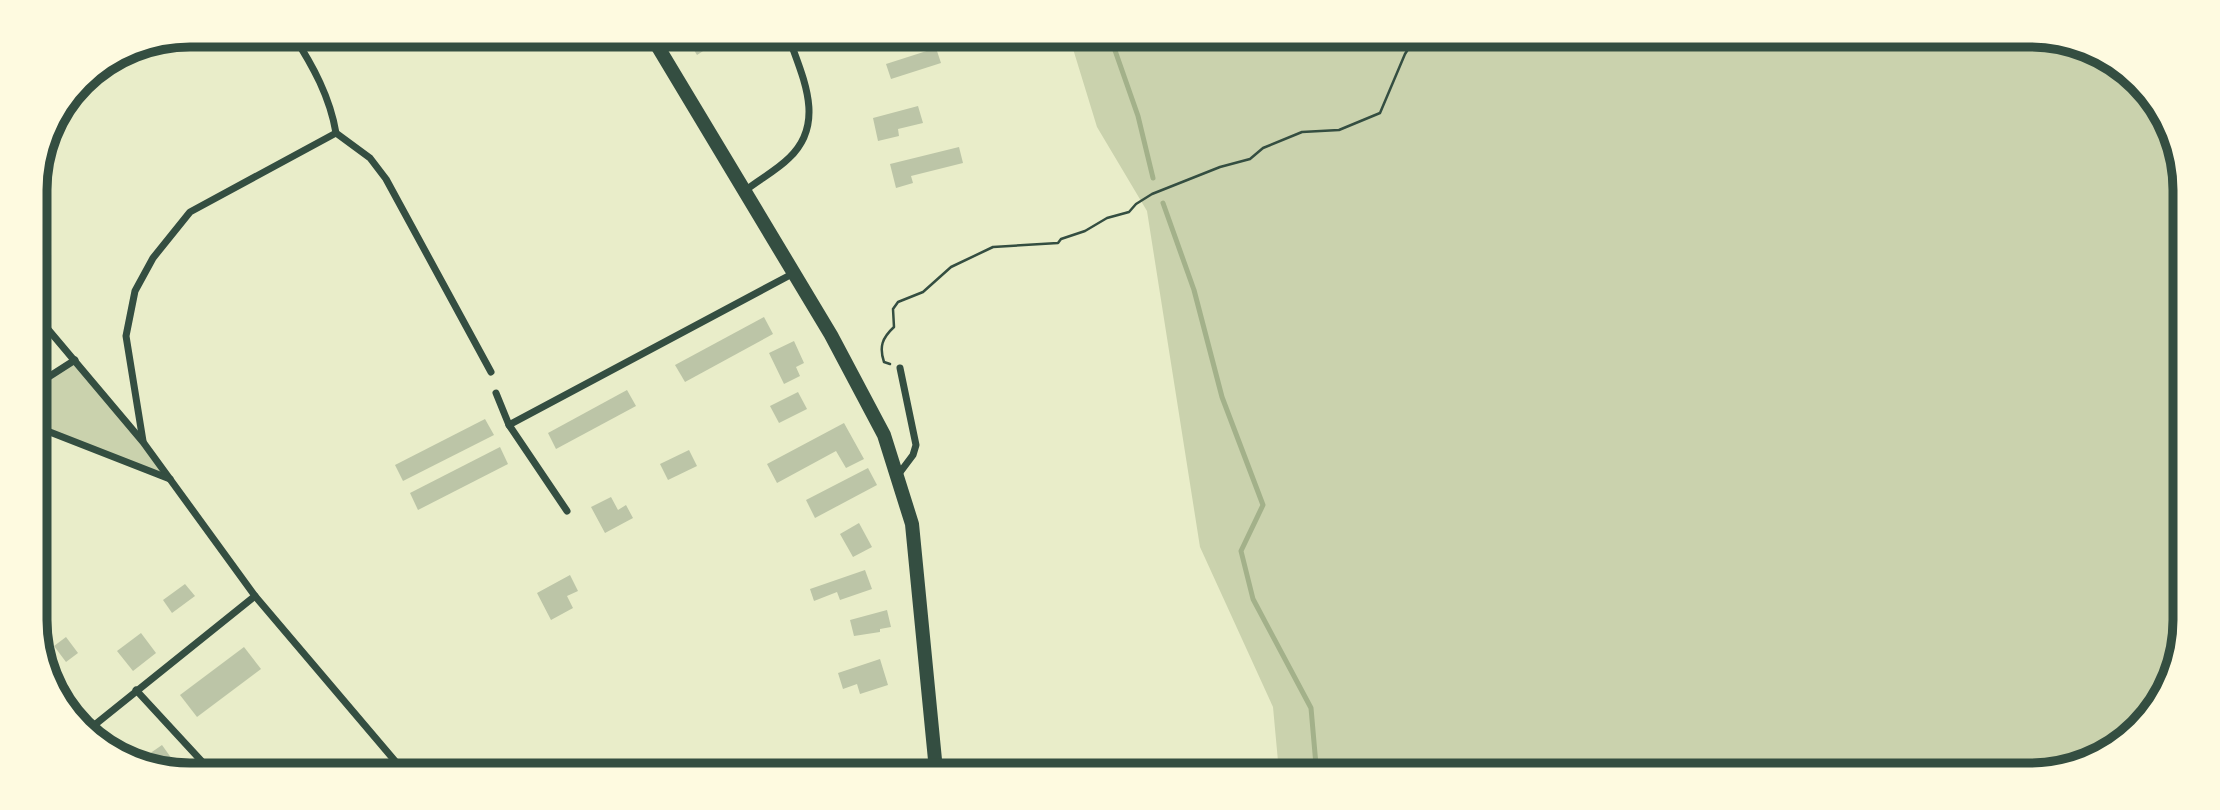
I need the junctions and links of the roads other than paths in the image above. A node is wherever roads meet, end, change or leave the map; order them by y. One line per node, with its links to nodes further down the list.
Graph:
1 (300, 47): 4 (street)
2 (658, 47): 5 (main road)
3 (792, 47): 5 (street)
4 (336, 133): 10 (street); 15 (street)
5 (746, 190): 6 (main road)
6 (794, 272): 13 (street); 16 (main road)
7 (48, 328): 8 (street)
8 (75, 360): 11 (street); 15 (street)
9 (900, 368): 16 (street)
10 (491, 372)
11 (48, 378)
12 (496, 393): 13 (street)
13 (509, 425): 18 (street)
14 (47, 431): 17 (street)
15 (143, 442): 17 (street)
16 (898, 476): 24 (main road)
17 (170, 479): 19 (street)
18 (568, 511)
19 (255, 596): 20 (street); 23 (street)
20 (136, 690): 21 (street); 22 (street)
21 (94, 725)
22 (203, 763)
23 (397, 763)
24 (935, 763)

